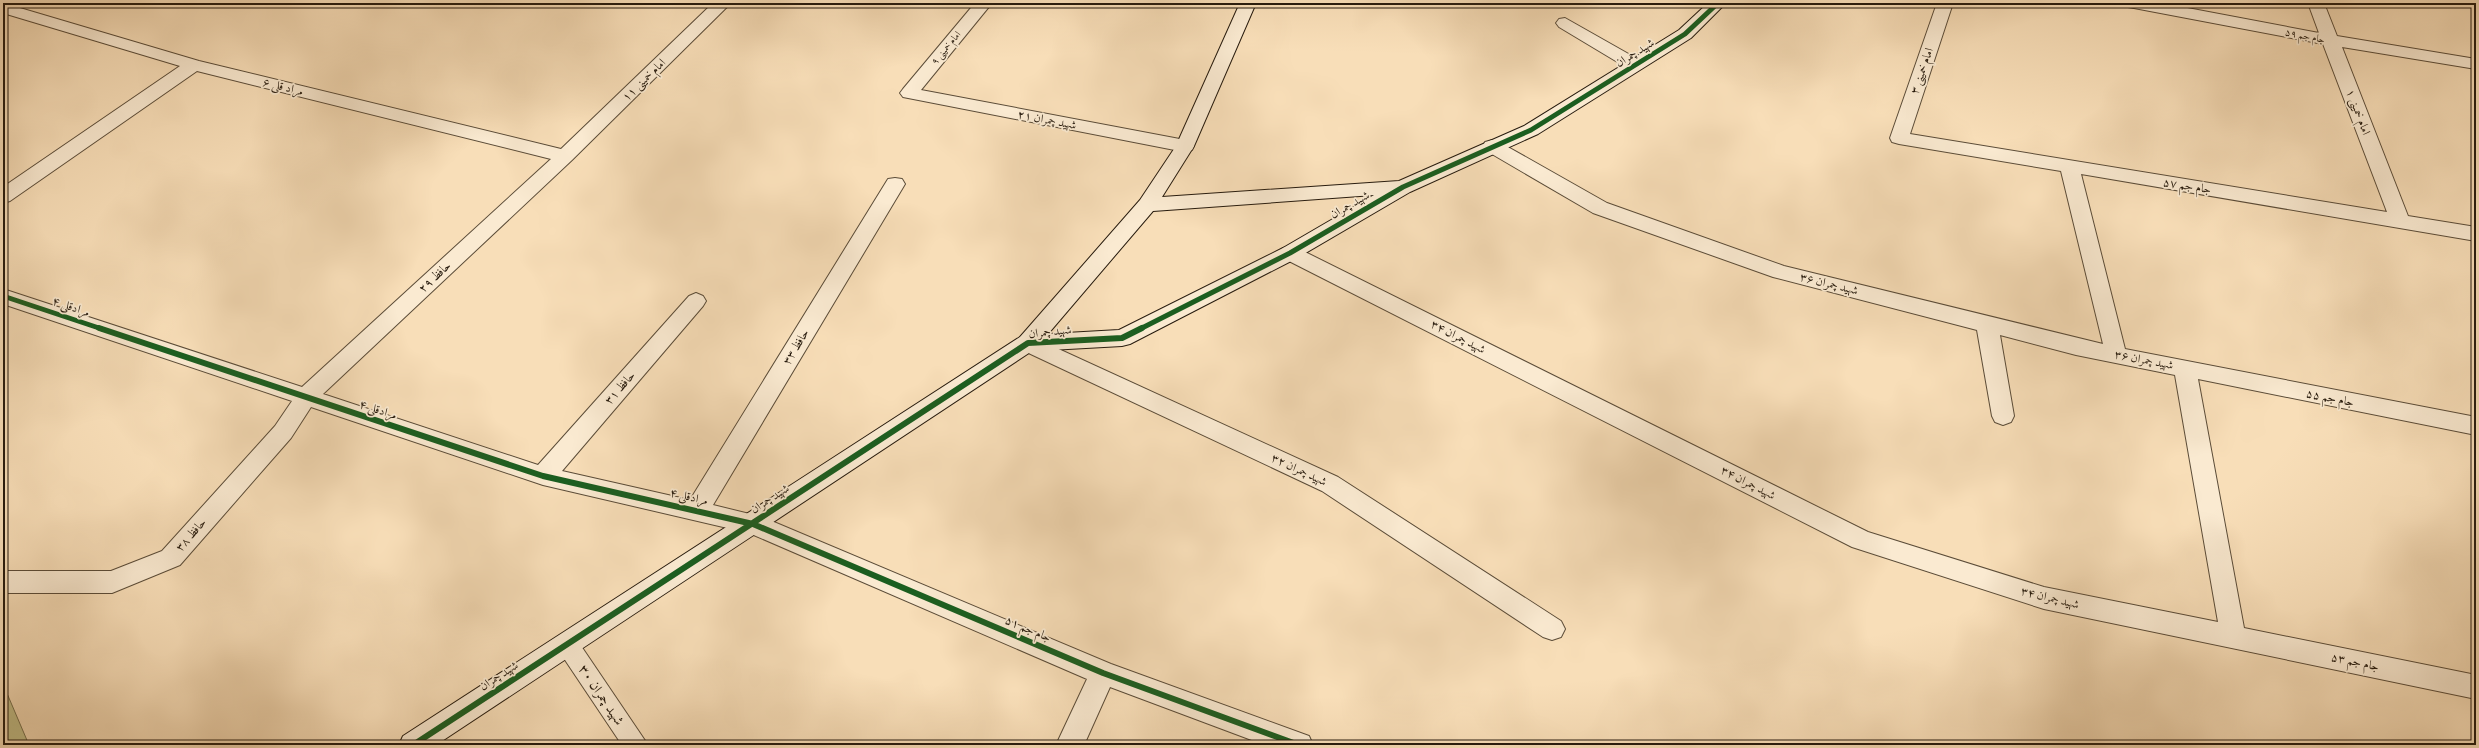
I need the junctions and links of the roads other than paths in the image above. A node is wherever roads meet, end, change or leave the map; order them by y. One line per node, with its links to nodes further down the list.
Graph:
1 (723, 3): 18 (street, امام خمینی ۱۱)
2 (984, 3): 14 (street, امام خمینی ۹)
3 (1248, 3): 16 (street, شهید چمران)
4 (1946, 3): 15 (street, امام خمینی ۳)
5 (2134, 3): 10 (street, جام جم ۵۹)
6 (2316, 3): 10 (street, امام خمینی ۱)
7 (1714, 4): 13 (street, شهید چمران)
8 (3, 8): 12 (street, مراد قلی ۶)
9 (1565, 23): 13 (street)
10 (2330, 40): 11 (street, جام جم ۵۹); 24 (street, امام خمینی ۱)
11 (2476, 64)
12 (194, 65): 18 (street, مراد قلی ۶); 22 (street)
13 (1636, 65): 17 (street, شهید چمران)
14 (909, 93): 16 (street, شهید چمران ۲۱)
15 (1899, 138): 19 (street, جام جم ۵۷)
16 (1185, 146): 23 (street, شهید چمران)
17 (1492, 146): 21 (street, شهید چمران); 29 (street, شهید چمران ۳۶)
18 (565, 156): 33 (street, حافظ ۲۹)
19 (2068, 166): 24 (street, جام جم ۵۷); 31 (street)
20 (895, 184): 37 (street, حافظ ۳۳)
21 (1403, 187): 23 (street); 26 (street, شهید چمران)
22 (3, 196)
23 (1147, 205): 30 (street, شهید چمران)
24 (2400, 221): 25 (street, جام جم ۵۷)
25 (2476, 234)
26 (1290, 253): 30 (street, شهید چمران); 41 (street, شهید چمران ۳۴)
27 (3, 296): 33 (street, مرادقلی ۴)
28 (696, 301): 36 (street, حافظ ۳۱)
29 (1987, 324): 31 (street, شهید چمران ۳۶); 34 (street)
30 (1028, 343): 38 (street, شهید چمران); 40 (street, شهید چمران ۳۲)
31 (2116, 355): 32 (street, شهید چمران ۳۶)
32 (2185, 369): 35 (street, جام جم ۵۵); 41 (street)
33 (306, 397): 36 (street, مرادقلی ۴); 39 (street, حافظ ۳۸)
34 (2003, 416)
35 (2476, 426)
36 (543, 476): 37 (street, مرادقلی ۴)
37 (696, 510): 38 (street, مرادقلی ۴)
38 (753, 524): 42 (street, شهید چمران); 43 (street, جام جم ۵۱)
39 (3, 582)
40 (1552, 629)
41 (2233, 637): 44 (street, جام جم ۵۳)
42 (567, 644): 45 (street, شهید چمران); 46 (lane, شهید چمران ۳۰)
43 (1103, 673): 47 (street); 48 (street, جام جم ۵۱)
44 (2476, 687)
45 (413, 745)
46 (636, 745)
47 (1070, 745)
48 (1299, 745)

